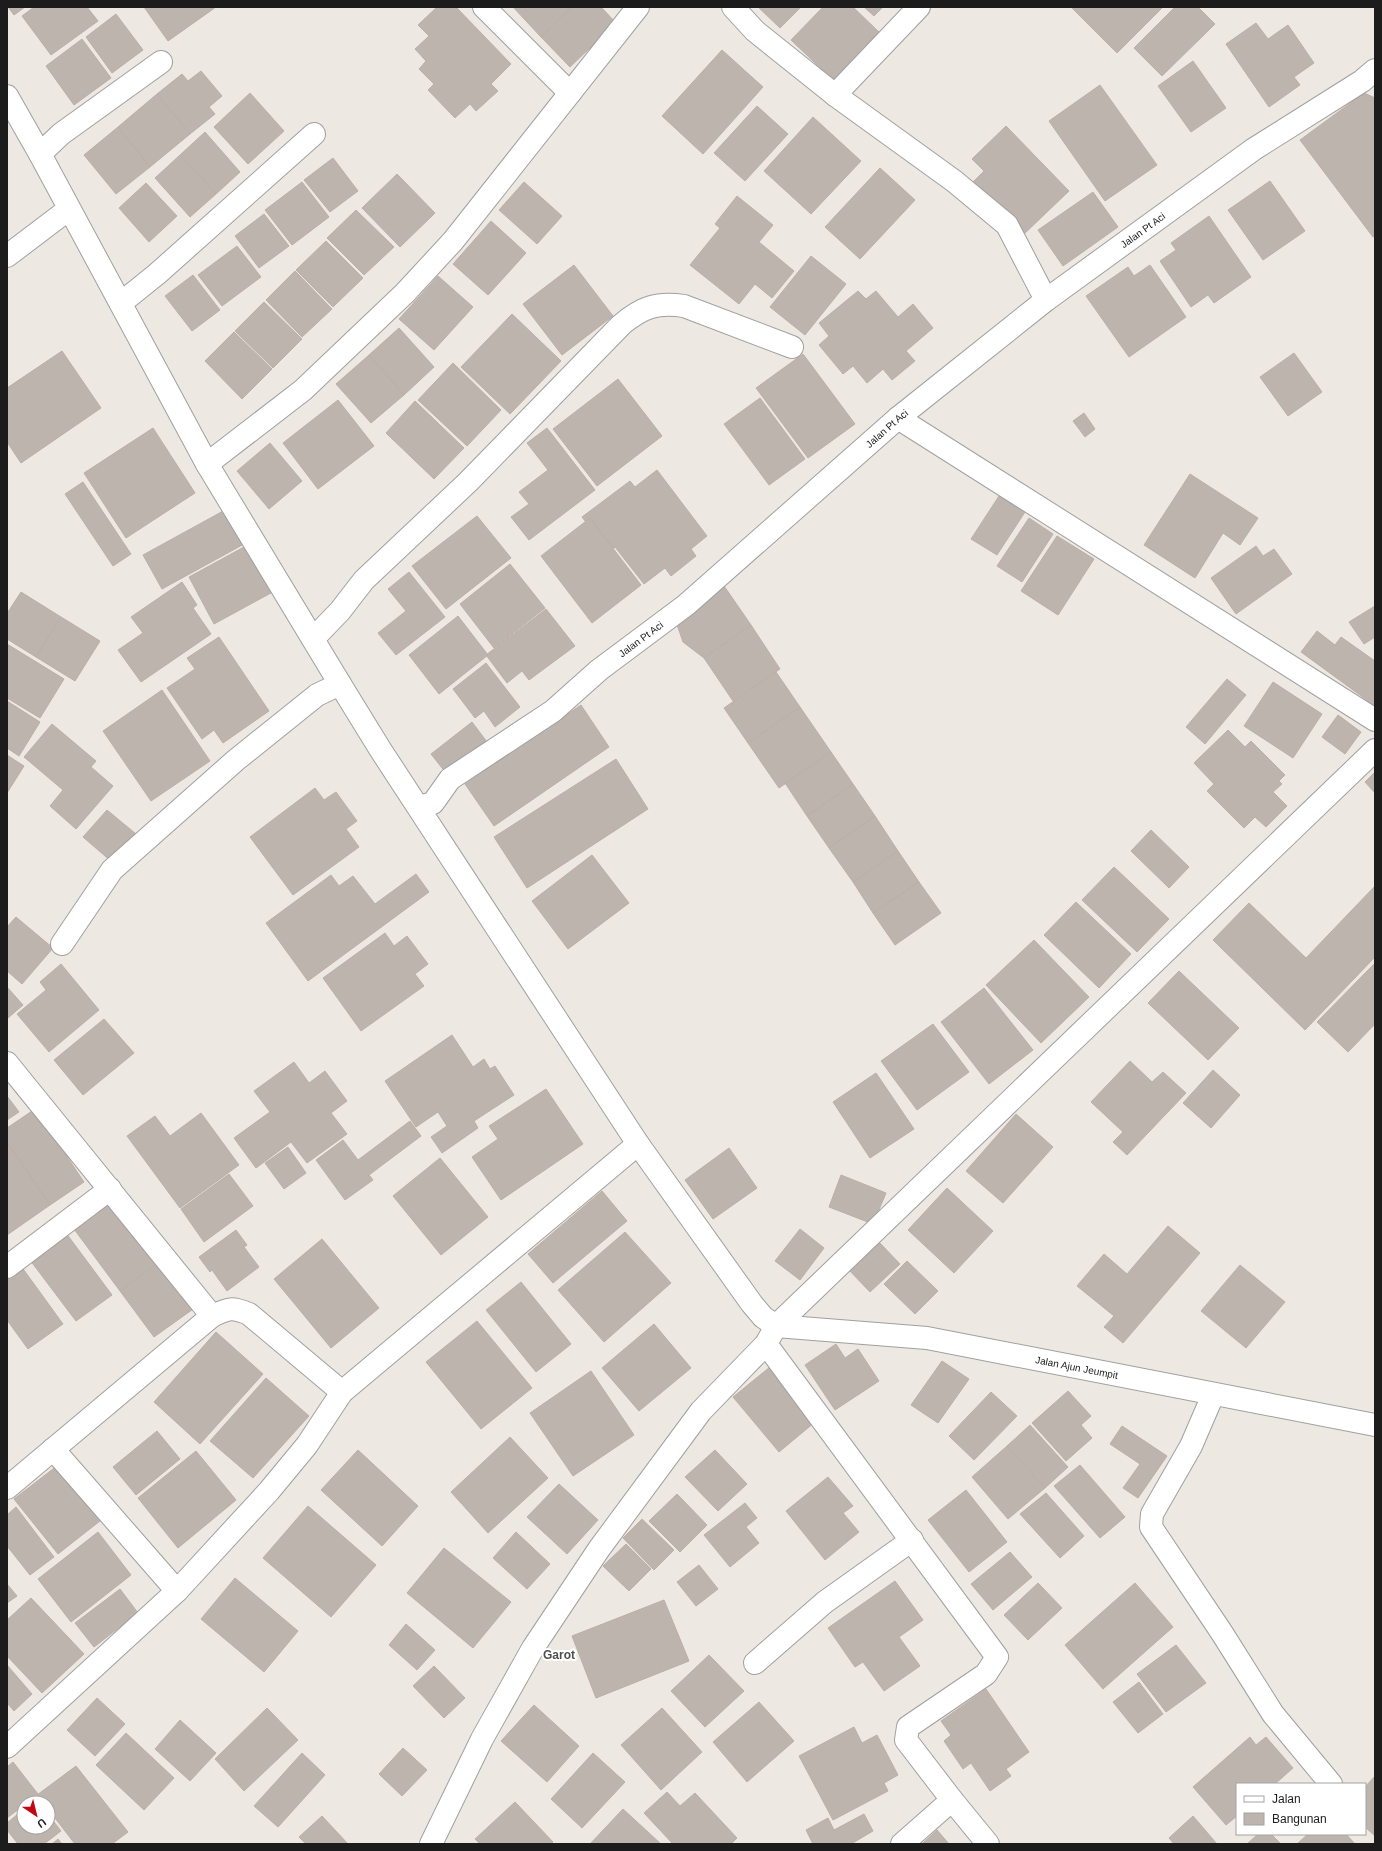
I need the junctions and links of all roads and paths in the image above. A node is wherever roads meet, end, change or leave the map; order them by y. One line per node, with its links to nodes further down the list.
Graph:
1 (484, 7): 7 (street)
2 (638, 7): 7 (street)
3 (733, 7): 8 (street)
4 (919, 7): 8 (street)
5 (160, 62): 11 (street)
6 (1375, 70): 14 (street, Jalan Pt Aci)
7 (570, 93): 18 (street)
8 (835, 95): 14 (street)
9 (7, 96): 11 (street)
10 (314, 134): 15 (street)
11 (40, 154): 12 (street)
12 (69, 208): 13 (street); 15 (street)
13 (7, 256)
14 (1046, 300): 17 (street, Jalan Pt Aci)
15 (122, 304): 18 (street)
16 (792, 347): 19 (street)
17 (898, 418): 21 (street); 23 (street, Jalan Pt Aci)
18 (207, 464): 19 (street)
19 (313, 639): 20 (street)
20 (340, 684): 23 (street); 24 (street)
21 (1375, 720)
22 (1375, 750): 30 (street)
23 (426, 805): 26 (street)
24 (62, 944)
25 (7, 1063): 27 (street)
26 (638, 1144): 30 (street); 31 (street)
27 (110, 1190): 28 (street); 29 (street)
28 (7, 1267)
29 (212, 1316): 31 (street); 34 (street)
30 (771, 1335): 32 (street, Jalan Ajun Jeumpit); 36 (street); 42 (street)
31 (342, 1392): 37 (street)
32 (1213, 1395): 33 (street, Jalan Ajun Jeumpit); 40 (street)
33 (1375, 1426)
34 (53, 1449): 35 (street); 37 (street)
35 (7, 1488)
36 (912, 1540): 38 (street); 41 (street)
37 (177, 1591): 39 (street)
38 (755, 1663)
39 (7, 1747)
40 (1330, 1783)
41 (952, 1800): 43 (street); 44 (street)
42 (431, 1844)
43 (902, 1844)
44 (988, 1844)

